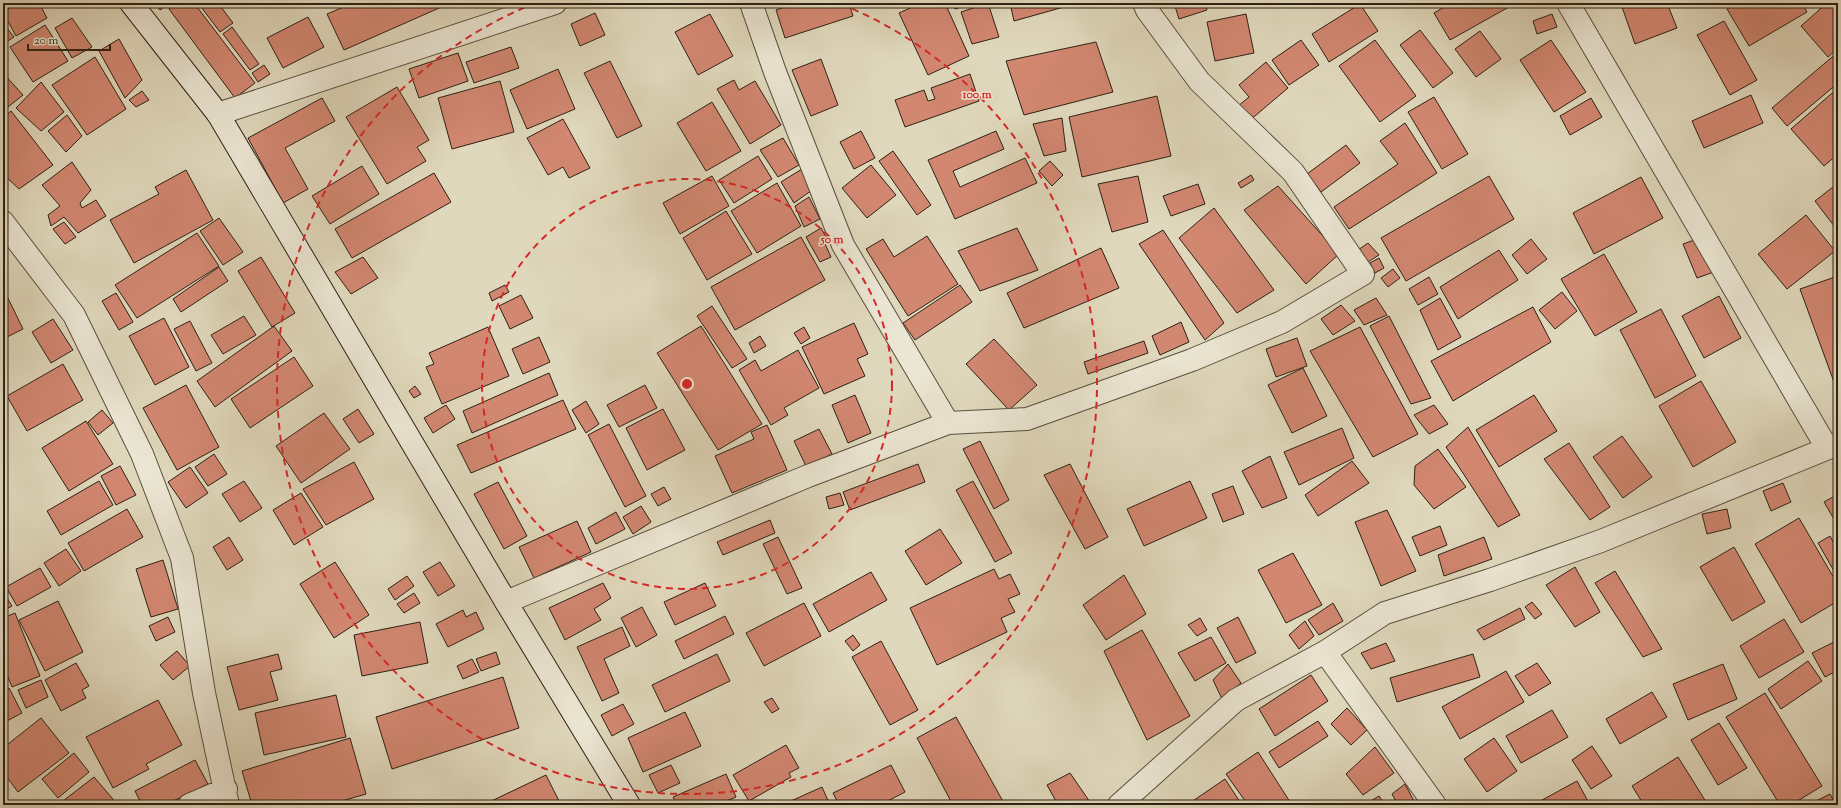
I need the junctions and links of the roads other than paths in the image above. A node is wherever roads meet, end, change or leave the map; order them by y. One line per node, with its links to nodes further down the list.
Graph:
1 (131, 3): 7 (street)
2 (556, 3): 6 (street)
3 (751, 3): 9 (street)
4 (1144, 3): 9 (street)
5 (1568, 3): 10 (street)
6 (512, 9): 7 (street)
7 (218, 114): 11 (street)
8 (3, 222): 13 (street)
9 (948, 423): 11 (street)
10 (1833, 446): 12 (street)
11 (506, 602): 15 (street)
12 (1326, 652): 16 (street); 17 (street)
13 (227, 797): 14 (street)
14 (189, 805)
15 (629, 805)
16 (1118, 805)
17 (1435, 805)

